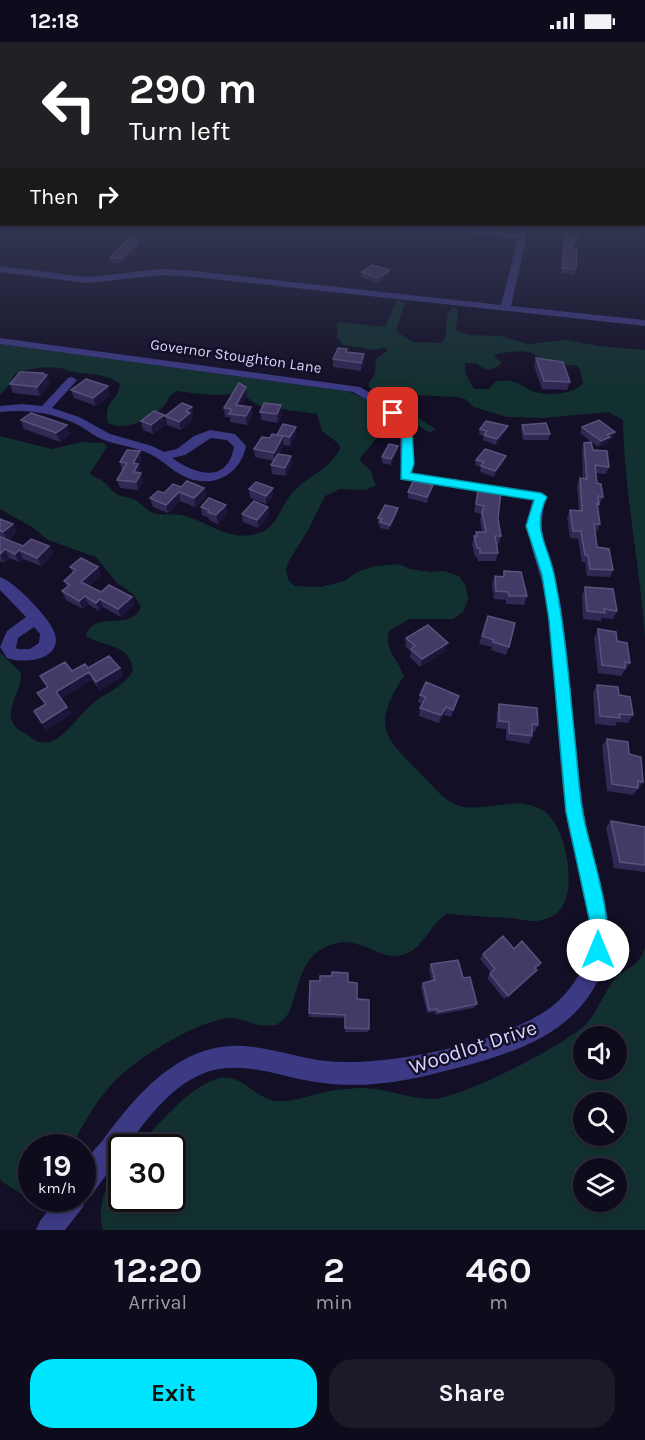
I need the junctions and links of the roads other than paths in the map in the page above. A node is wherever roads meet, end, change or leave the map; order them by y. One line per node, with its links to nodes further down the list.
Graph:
1 (239, 279): 3 (street)
2 (512, 279): 3 (street)
3 (505, 309): 4 (street)
4 (645, 323)
5 (0, 341): 10 (street, Governor Stoughton Lane)
6 (72, 380): 8 (street)
7 (0, 409): 8 (street)
8 (44, 410): 9 (street)
9 (163, 456): 9 (street)
10 (541, 497): 13 (street, Woodlot Drive)
11 (0, 582): 12 (street)
12 (35, 618)
13 (96, 1169)
14 (63, 1212): 15 (street)
15 (49, 1230)

